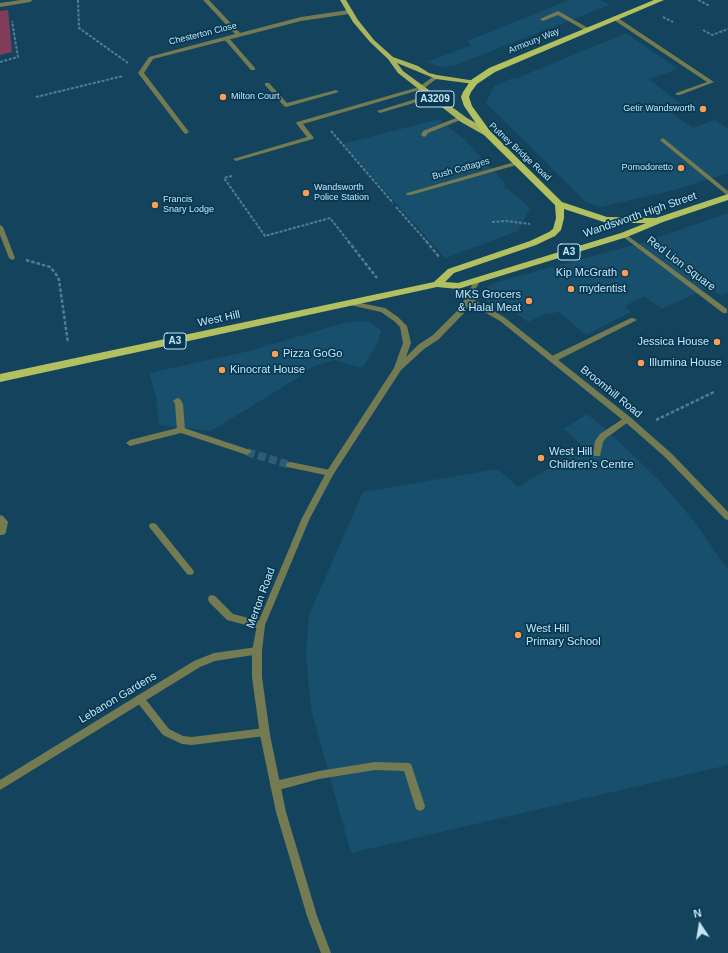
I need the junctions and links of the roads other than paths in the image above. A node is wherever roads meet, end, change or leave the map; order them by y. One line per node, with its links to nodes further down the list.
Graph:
1 (30, 0): 5 (street)
2 (206, 0): 10 (street)
3 (343, 0): 6 (main road, Putney Bridge Road / A3209)
4 (660, 0): 8 (highway, Armoury Way)
5 (3, 5)
6 (349, 12): 10 (street, Chesterton Close); 12 (main road, Putney Bridge Road / A3209)
7 (543, 19): 9 (street)
8 (616, 19): 9 (highway, Armoury Way); 19 (street)
9 (588, 30): 15 (highway, Armoury Way)
10 (238, 34): 11 (street, Chesterton Close)
11 (226, 38): 13 (street); 23 (street, Chesterton Close)
12 (391, 58): 14 (main road, Putney Bridge Road / A3209); 17 (main road, Putney Bridge Road / A3209)
13 (253, 69)
14 (436, 77): 15 (main road, Putney Bridge Road / A3209); 17 (street)
15 (474, 82): 24 (highway, A3)
16 (267, 84): 18 (street)
17 (421, 88): 20 (main road, Putney Bridge Road / A3209); 27 (street)
18 (336, 92)
19 (678, 94)
20 (432, 96): 21 (street); 22 (main road, Putney Bridge Road / A3209)
21 (380, 111)
22 (462, 118): 24 (main road, Putney Bridge Road / A3209); 25 (street)
23 (186, 132)
24 (487, 133): 28 (highway, Putney Bridge Road / A3)
25 (424, 135)
26 (663, 140): 30 (street)
27 (236, 159)
28 (518, 163): 29 (street, Bush Cottages); 32 (highway, Putney Bridge Road / A3)
29 (409, 194)
30 (728, 194)
31 (728, 197): 33 (highway, Wandsworth High Street / A3)
32 (559, 204): 33 (highway, A3); 38 (highway, A3)
33 (660, 220): 35 (highway, Wandsworth High Street / A3)
34 (0, 227): 36 (street)
35 (624, 235): 37 (highway, Wandsworth High Street / A3); 41 (street, Red Lion Square)
36 (12, 258)
37 (478, 280): 38 (highway, Wandsworth High Street / A3); 39 (street, Merton Road)
38 (437, 284): 40 (highway, Wandsworth High Street / A3)
39 (470, 298): 43 (street, Broomhill Road); 44 (street, Merton Road)
40 (350, 303): 44 (street, Merton Road); 45 (highway, West Hill / A3)
41 (725, 311)
42 (633, 320): 43 (street)
43 (553, 359): 47 (street, Broomhill Road)
44 (398, 368): 53 (street, Merton Road)
45 (0, 378)
46 (177, 401): 48 (street)
47 (627, 419): 51 (street); 54 (street, Broomhill Road)
48 (182, 430): 49 (street); 50 (street)
49 (130, 443)
50 (247, 452)
51 (597, 454)
52 (290, 465): 53 (street)
53 (330, 474): 60 (street, Merton Road)
54 (728, 517)
55 (0, 518): 57 (street)
56 (153, 526): 58 (street)
57 (2, 532)
58 (190, 572)
59 (212, 599): 60 (street)
60 (261, 625): 61 (street, Merton Road)
61 (257, 651): 62 (street, Lebanon Gardens); 63 (street, Merton Road)
62 (140, 699): 63 (street); 64 (street, Lebanon Gardens)
63 (265, 732): 65 (street, Merton Road)
64 (0, 785)
65 (275, 786): 66 (street); 67 (street, Merton Road)
66 (420, 806)
67 (326, 953)

